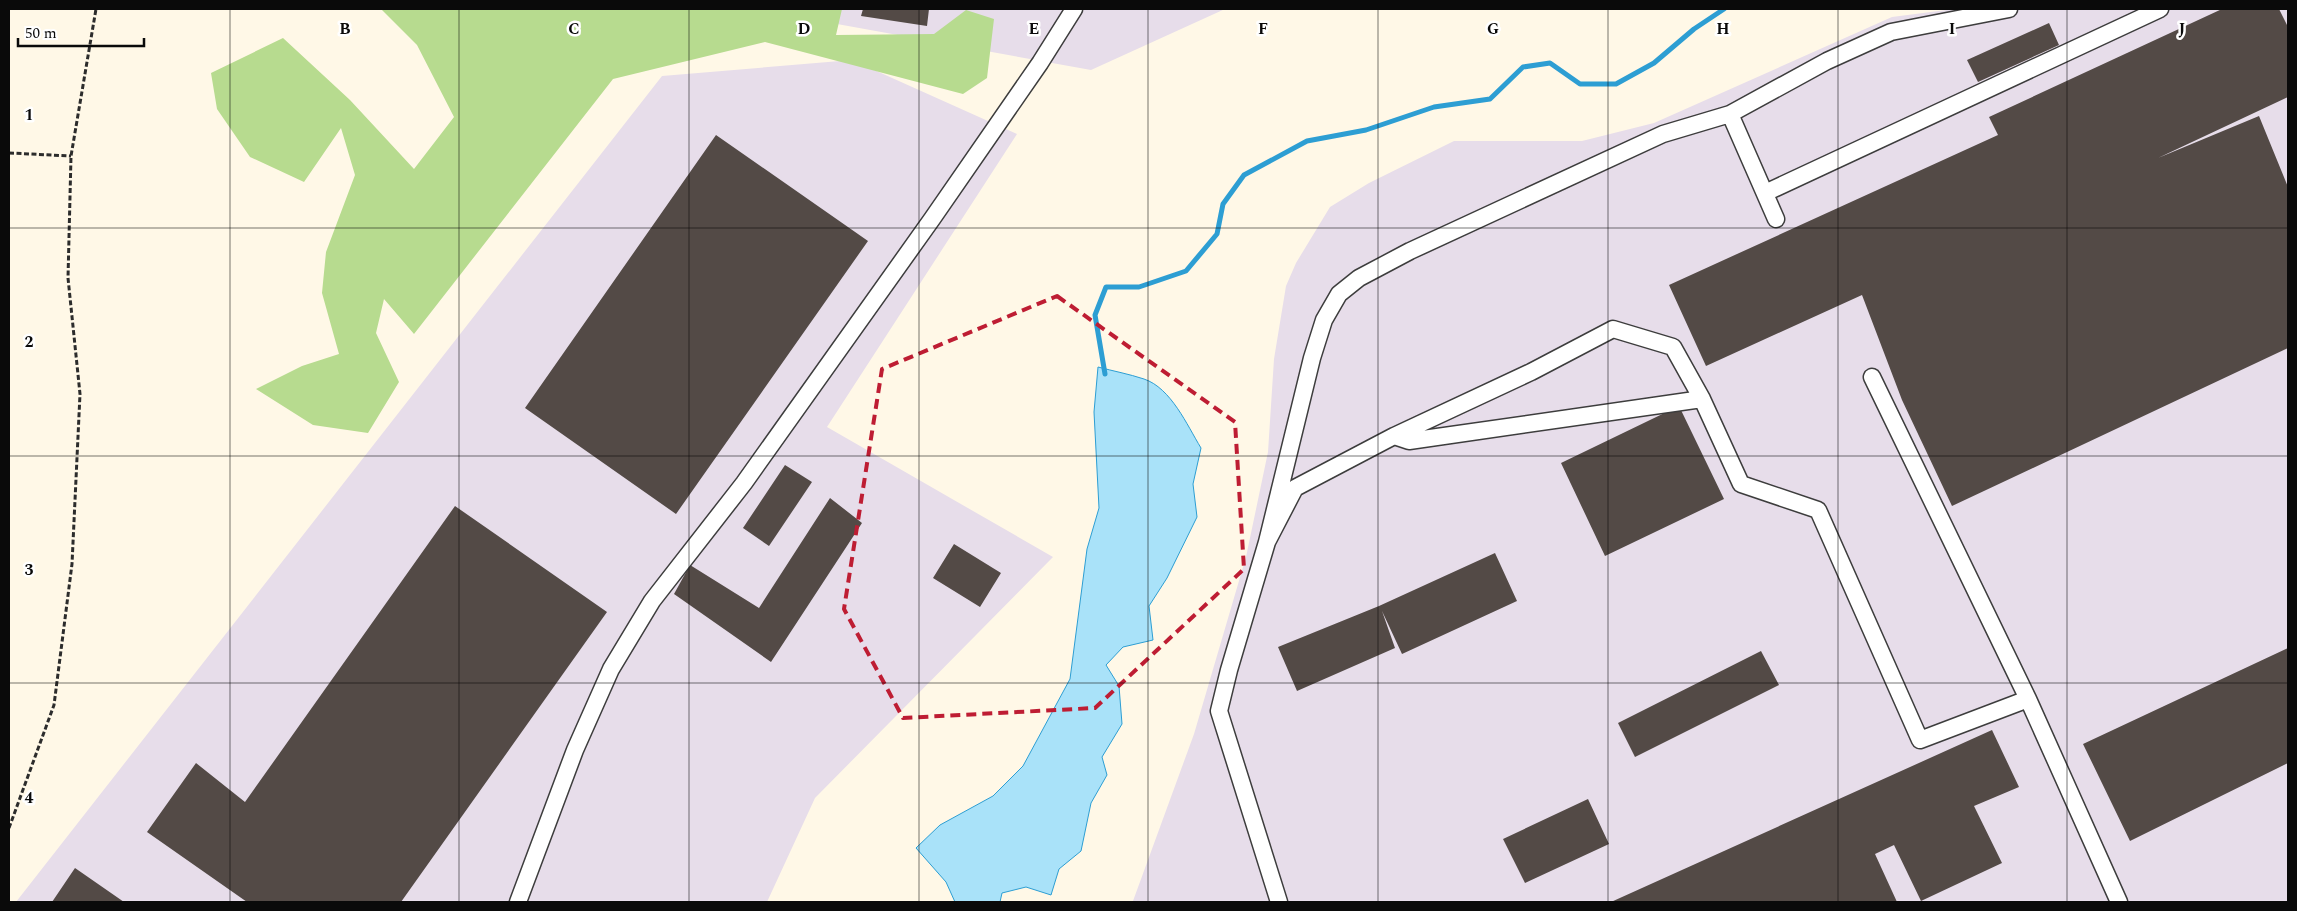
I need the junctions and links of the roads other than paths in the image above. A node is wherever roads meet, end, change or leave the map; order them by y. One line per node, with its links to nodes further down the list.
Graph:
1 (1074, 9): 12 (lane)
2 (2009, 9): 4 (lane)
3 (2160, 9): 5 (lane)
4 (1730, 114): 5 (lane); 10 (lane)
5 (1765, 193): 6 (lane)
6 (1776, 219)
7 (1872, 377): 11 (lane)
8 (1702, 399): 9 (lane); 9 (lane); 11 (lane)
9 (1394, 436): 10 (lane)
10 (1267, 542): 13 (lane)
11 (2028, 699): 14 (lane)
12 (518, 902)
13 (1279, 902)
14 (2119, 902)

